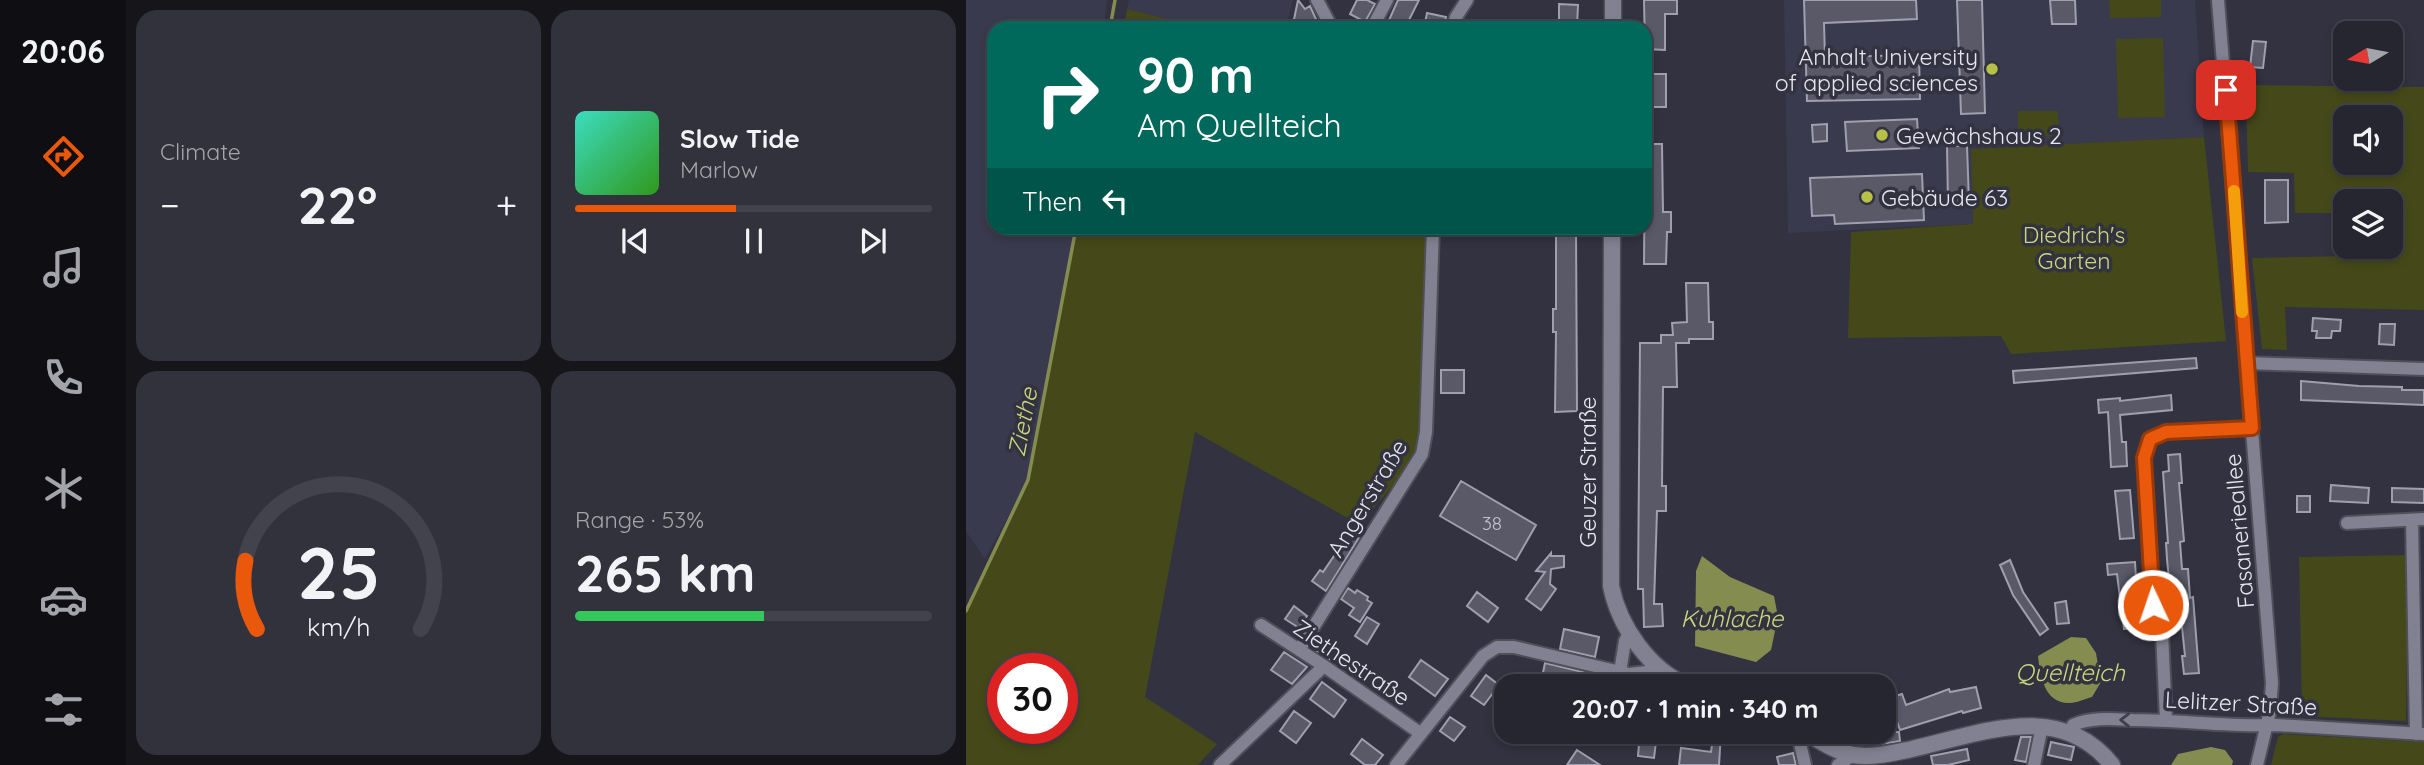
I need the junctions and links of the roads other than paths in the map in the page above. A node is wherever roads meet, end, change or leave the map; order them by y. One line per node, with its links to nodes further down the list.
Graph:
1 (1317, 0): 6 (street)
2 (1387, 0): 7 (street)
3 (1467, 0): 8 (street)
4 (1613, 0): 9 (main road)
5 (2218, 0): 12 (street, Fasanerieallee)
6 (1328, 21)
7 (1376, 21)
8 (1455, 21)
9 (1613, 21)
10 (1433, 235): 19 (street, Angerstraße)
11 (1612, 235): 18 (main road, Geuzer Straße)
12 (2247, 363): 13 (street); 14 (street, Fasanerieallee)
13 (2424, 369)
14 (2252, 428): 24 (street); 25 (street, Fasanerieallee)
15 (2418, 519): 16 (street, Lelitzer Straße); 29 (street, Lelitzer Straße)
16 (2347, 523)
17 (1261, 625): 19 (street, Ziethestraße)
18 (1630, 632): 20 (main road, Geuzer Straße); 22 (street)
19 (1299, 650): 21 (street, Ziethestraße)
20 (1655, 665): 22 (street); 23 (main road, Geuzer Straße)
21 (1324, 666): 28 (street, Ziethestraße); 33 (street)
22 (1620, 672): 28 (street)
23 (1666, 674)
24 (2166, 720): 25 (street, Lelitzer Straße); 27 (street, Lelitzer Straße, one-way to 27)
25 (2267, 725): 29 (street, Lelitzer Straße); 39 (street, Fasanerieallee)
26 (2042, 726): 27 (main road); 32 (main road); 37 (street)
27 (2070, 732): 38 (main road)
28 (1419, 733): 34 (street)
29 (2420, 734)
30 (1800, 744): 35 (street)
31 (1826, 744): 32 (main road)
32 (1853, 755): 36 (street)
33 (1220, 765)
34 (1396, 765)
35 (1805, 765)
36 (1839, 765)
37 (2034, 765)
38 (2112, 765)
39 (2257, 765)

